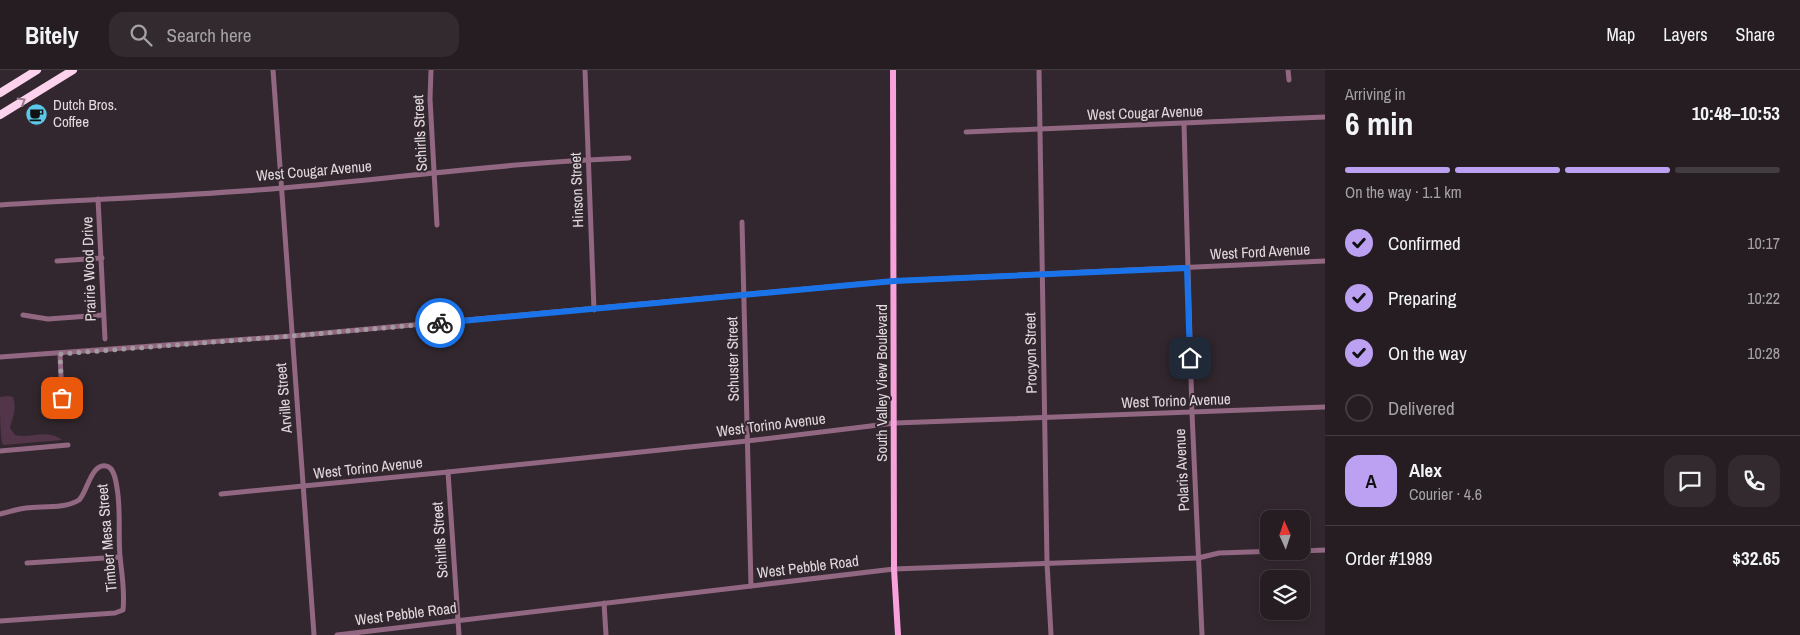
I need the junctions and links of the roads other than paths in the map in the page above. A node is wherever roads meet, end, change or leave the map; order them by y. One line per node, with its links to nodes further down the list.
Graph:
1 (37, 70): 10 (highway)
2 (74, 70): 11 (highway, one-way to 2)
3 (273, 70): 19 (street, Arville Street)
4 (431, 70): 18 (street, Schirlls Street)
5 (585, 70): 17 (street, Hinson Street)
6 (893, 70): 29 (main road, South Valley View Boulevard)
7 (1039, 70): 14 (street, Procyon Street)
8 (1288, 70): 9 (street)
9 (1288, 80)
10 (0, 93)
11 (0, 115)
12 (1325, 117): 13 (street, West Cougar Avenue)
13 (1184, 124): 14 (street, West Cougar Avenue); 27 (street, Polaris Avenue)
14 (1040, 129): 15 (street, West Cougar Avenue); 28 (street, Procyon Street)
15 (966, 132)
16 (629, 158): 17 (street, West Cougar Avenue)
17 (588, 159): 18 (street, West Cougar Avenue); 31 (street, Hinson Street)
18 (435, 172): 19 (street, West Cougar Avenue); 23 (street, Schirlls Street)
19 (282, 188): 20 (street, West Cougar Avenue); 34 (street, Arville Street)
20 (98, 199): 21 (street, West Cougar Avenue); 24 (street, Prairie Wood Drive)
21 (0, 205)
22 (742, 222): 30 (street, Schuster Street)
23 (437, 225)
24 (102, 258): 25 (street); 33 (street, Prairie Wood Drive)
25 (58, 261)
26 (1325, 261): 27 (street, West Ford Avenue)
27 (1187, 268): 28 (street, West Ford Avenue); 40 (street, Polaris Avenue)
28 (1043, 274): 29 (street, West Ford Avenue); 41 (street, Procyon Street)
29 (894, 281): 30 (street, West Ford Avenue); 42 (main road, South Valley View Boulevard)
30 (744, 294): 31 (street, West Ford Avenue); 43 (street, Schuster Street)
31 (594, 310): 34 (street, West Ford Avenue)
32 (23, 315): 33 (street)
33 (103, 315): 35 (street, Prairie Wood Drive)
34 (292, 336): 36 (street, West Ford Avenue); 47 (street, Arville Street)
35 (105, 339)
36 (60, 354): 37 (street, West Ford Avenue); 38 (street)
37 (0, 357)
38 (62, 398)
39 (1325, 407): 40 (street, West Torino Avenue)
40 (1192, 412): 41 (street, West Torino Avenue); 54 (street, Polaris Avenue)
41 (1045, 418): 42 (street, West Torino Avenue); 56 (street, Procyon Street)
42 (895, 423): 43 (street, West Torino Avenue); 57 (main road, South Valley View Boulevard)
43 (748, 441): 46 (street, West Torino Avenue); 58 (street, Schuster Street)
44 (68, 445): 45 (street)
45 (0, 452)
46 (448, 472): 47 (street, West Torino Avenue); 60 (street, Schirlls Street)
47 (304, 487): 48 (street, West Torino Avenue); 62 (street, Arville Street)
48 (221, 494)
49 (0, 514): 53 (street, Timber Mesa Street)
50 (1325, 550): 51 (street)
51 (1310, 551)
52 (1260, 552): 54 (street, West Pebble Road)
53 (120, 557): 55 (street); 61 (street, Timber Mesa Street)
54 (1198, 558): 56 (street, West Pebble Road); 68 (street, Polaris Avenue)
55 (27, 563)
56 (1046, 564): 57 (street, West Pebble Road); 67 (street, Procyon Street)
57 (894, 569): 58 (street, West Pebble Road); 66 (main road, South Valley View Boulevard)
58 (751, 586): 59 (street, West Pebble Road)
59 (604, 603): 60 (street, West Pebble Road); 65 (street)
60 (458, 620): 63 (street, West Pebble Road); 64 (street, Schirlls Street)
61 (0, 621)
62 (314, 635)
63 (337, 635)
64 (459, 635)
65 (606, 635)
66 (898, 635)
67 (1051, 635)
68 (1202, 635)

